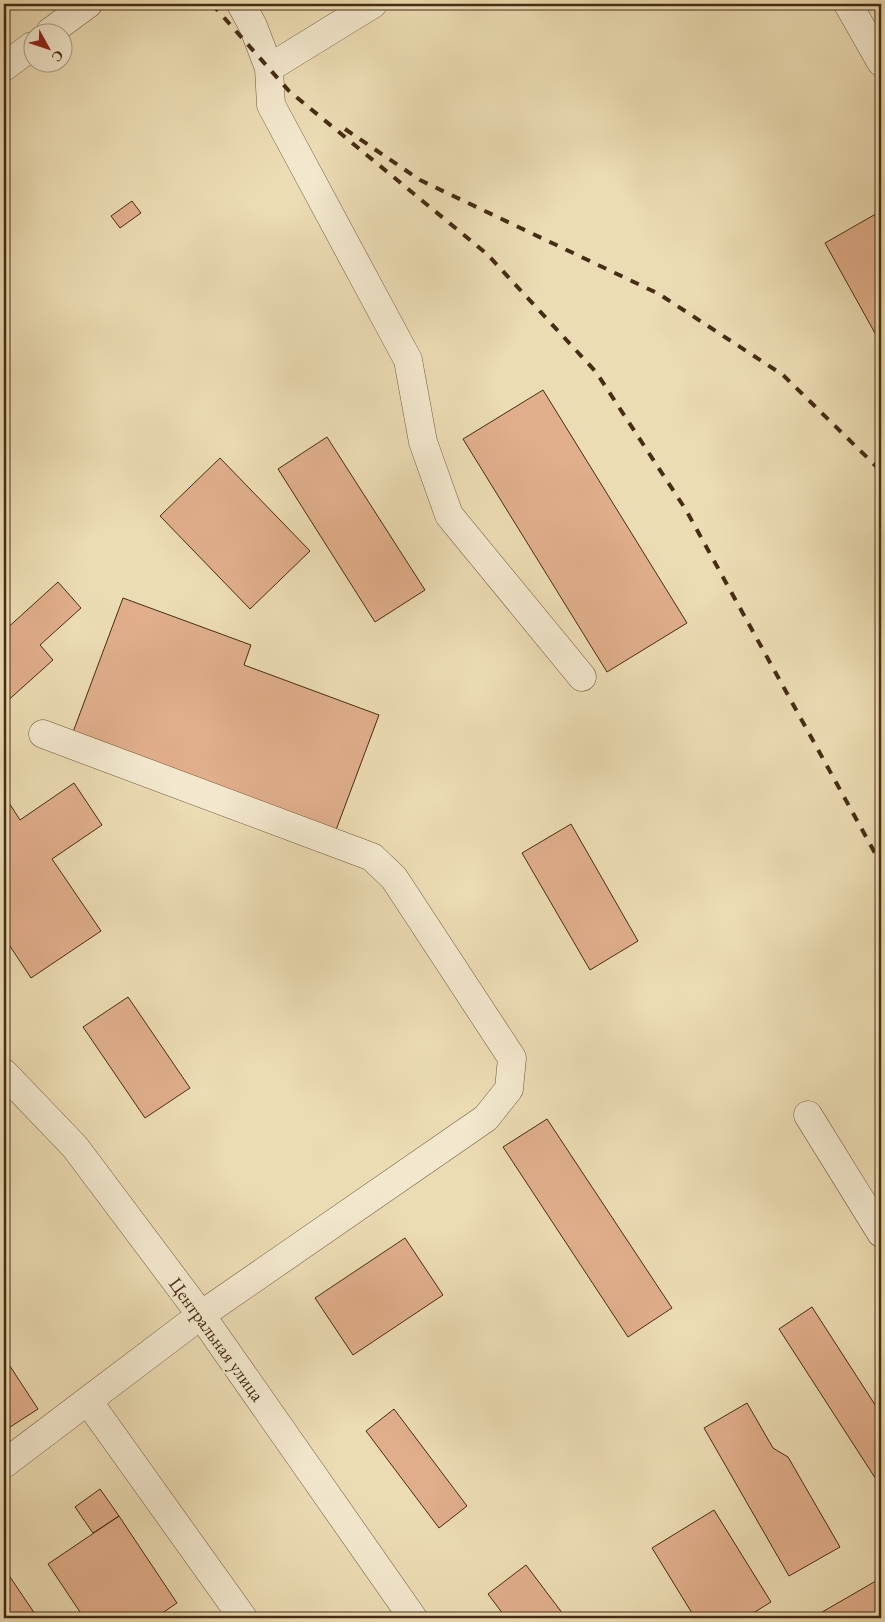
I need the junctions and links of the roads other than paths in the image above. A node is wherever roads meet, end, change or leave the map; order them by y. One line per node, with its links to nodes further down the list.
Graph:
1 (88, 4): 5 (street)
2 (241, 4): 9 (street)
3 (373, 4): 9 (street)
4 (848, 4): 7 (street)
5 (64, 22)
6 (22, 54): 8 (street)
7 (881, 62)
8 (4, 67)
9 (269, 68): 10 (street)
10 (582, 677)
11 (43, 734): 15 (street)
12 (4, 1073): 15 (street, Центральная улица)
13 (808, 1115): 14 (street)
14 (881, 1233)
15 (201, 1314): 16 (street); 19 (street, Центральная улица)
16 (88, 1401): 17 (street); 18 (street)
17 (4, 1464)
18 (243, 1618)
19 (413, 1618)

